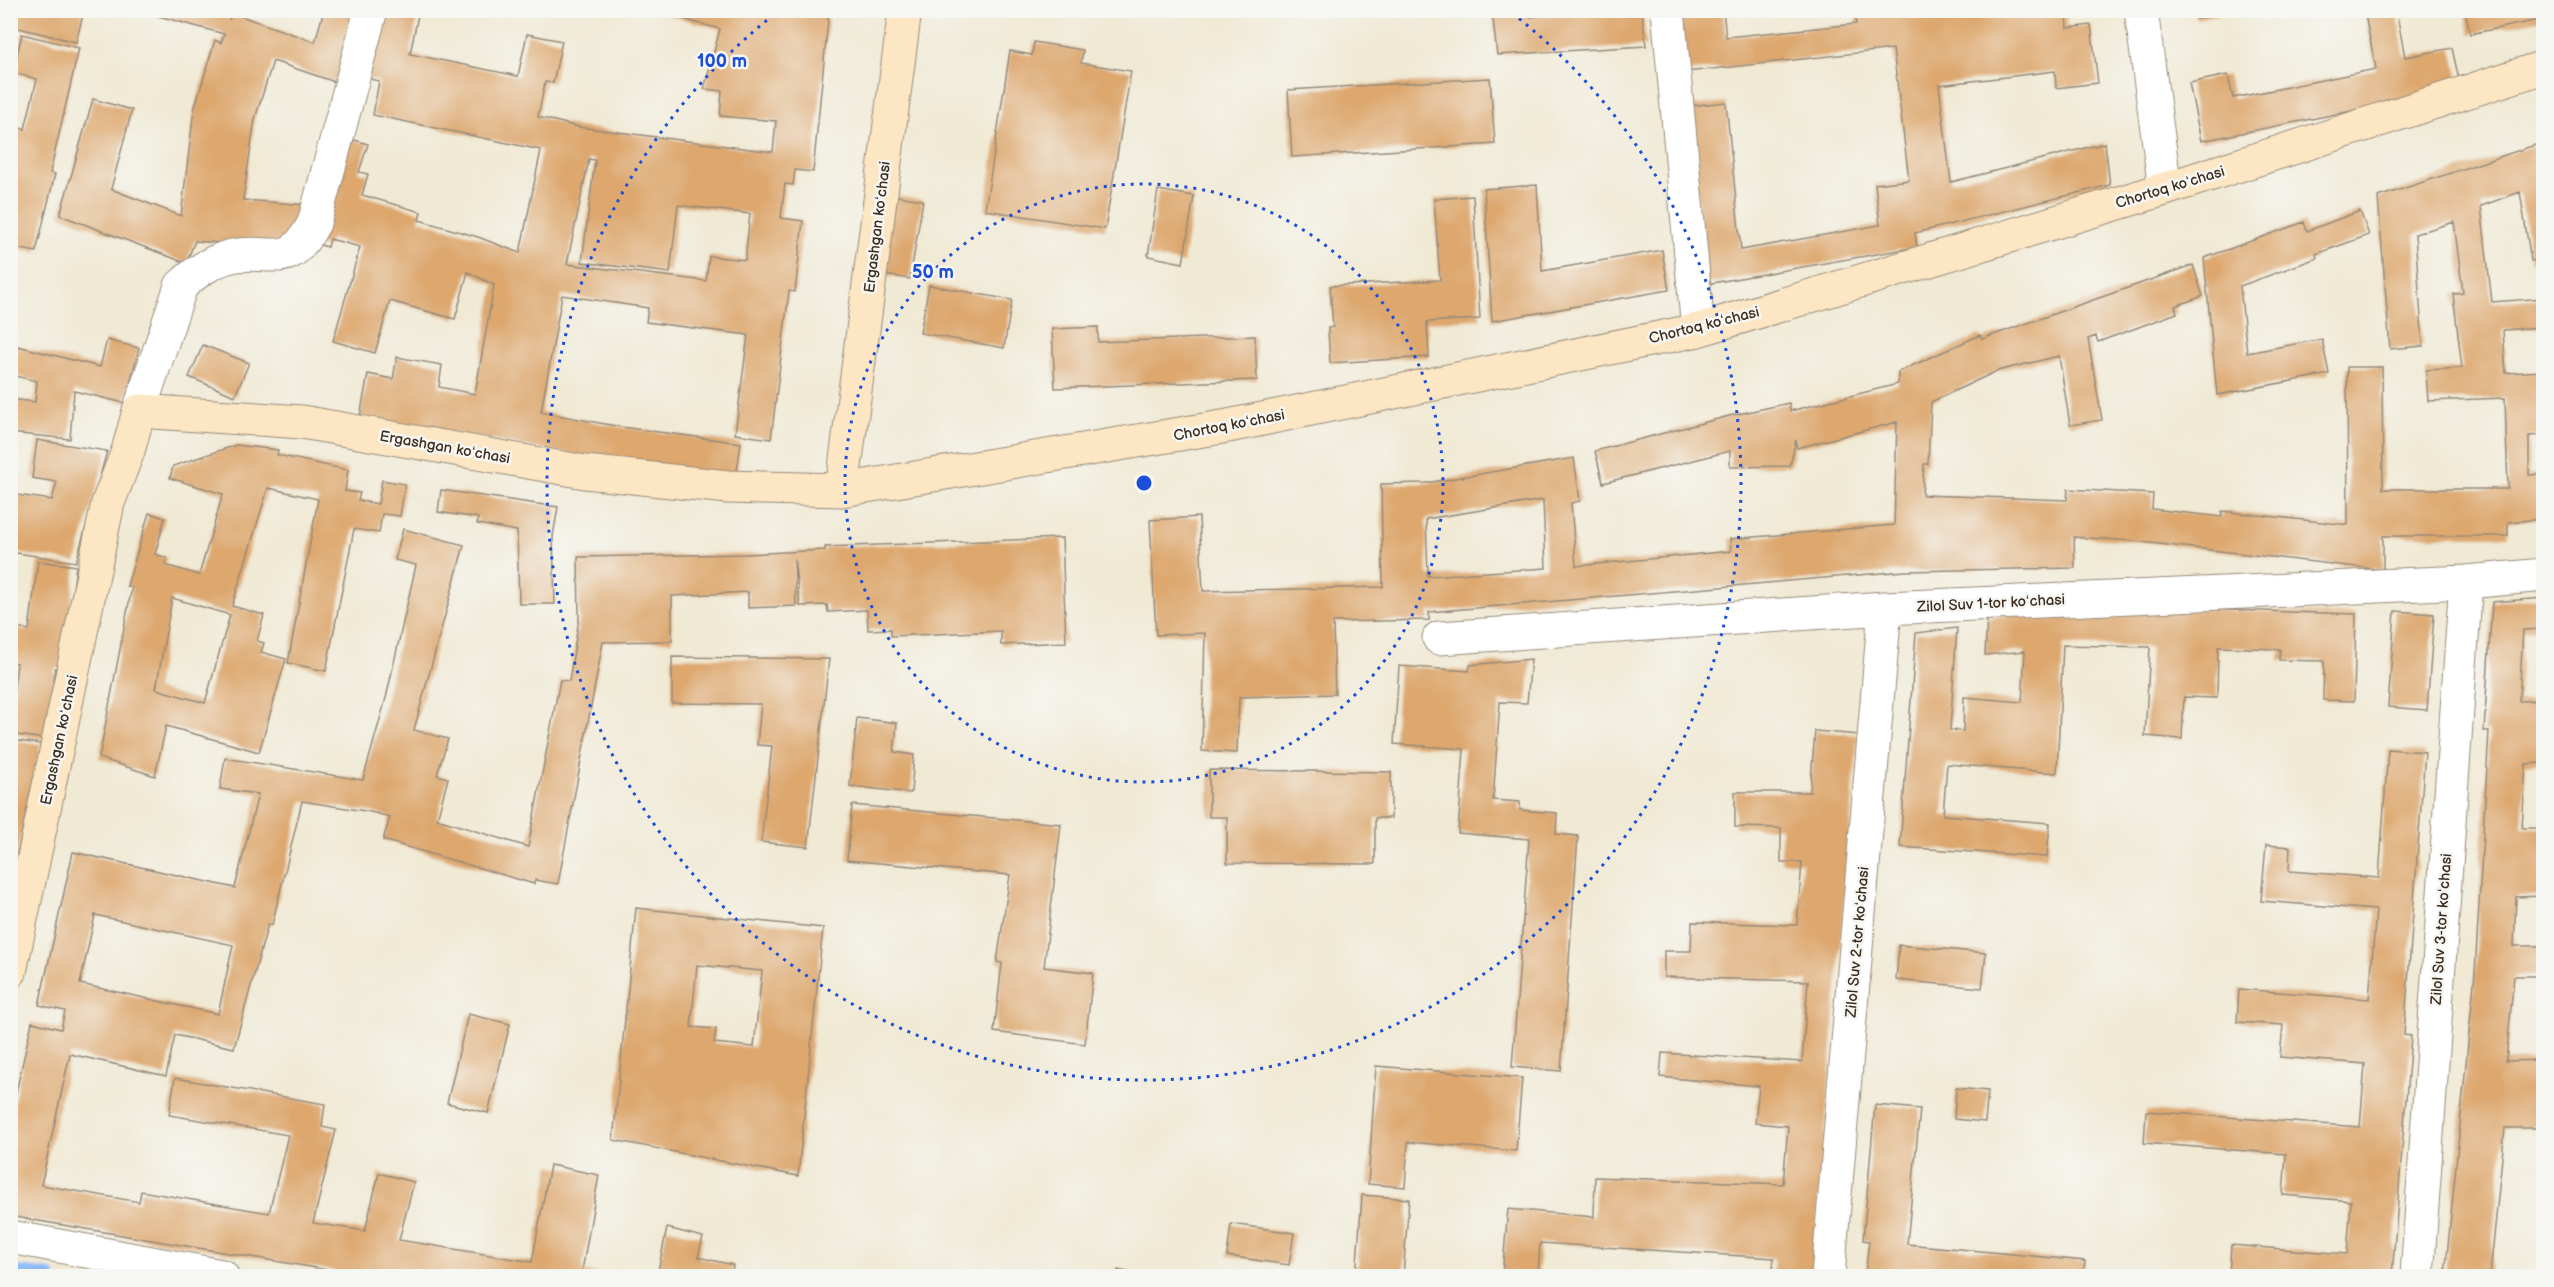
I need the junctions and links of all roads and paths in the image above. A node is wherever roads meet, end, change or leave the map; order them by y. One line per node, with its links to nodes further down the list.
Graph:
1 (371, 10): 8 (street)
2 (905, 10): 9 (main road, Ergashgan koʻchasi)
3 (1668, 10): 7 (street)
4 (2141, 10): 6 (street)
5 (2544, 67): 6 (main road, Chortoq koʻchasi)
6 (2165, 189): 7 (main road, Chortoq koʻchasi)
7 (1698, 330): 9 (main road, Chortoq koʻchasi)
8 (139, 411): 9 (main road, Ergashgan koʻchasi); 14 (main road, Ergashgan koʻchasi)
9 (842, 490)
10 (2544, 575): 11 (street, Zilol Suv 1-tor koʻchasi)
11 (2466, 582): 12 (street, Zilol Suv 1-tor koʻchasi); 18 (street, Zilol Suv 3-tor koʻchasi)
12 (1885, 608): 13 (street, Zilol Suv 1-tor koʻchasi); 17 (street, Zilol Suv 2-tor koʻchasi)
13 (1438, 638)
14 (10, 972)
15 (10, 1237): 16 (street)
16 (222, 1276)
17 (1828, 1276)
18 (2417, 1276)

